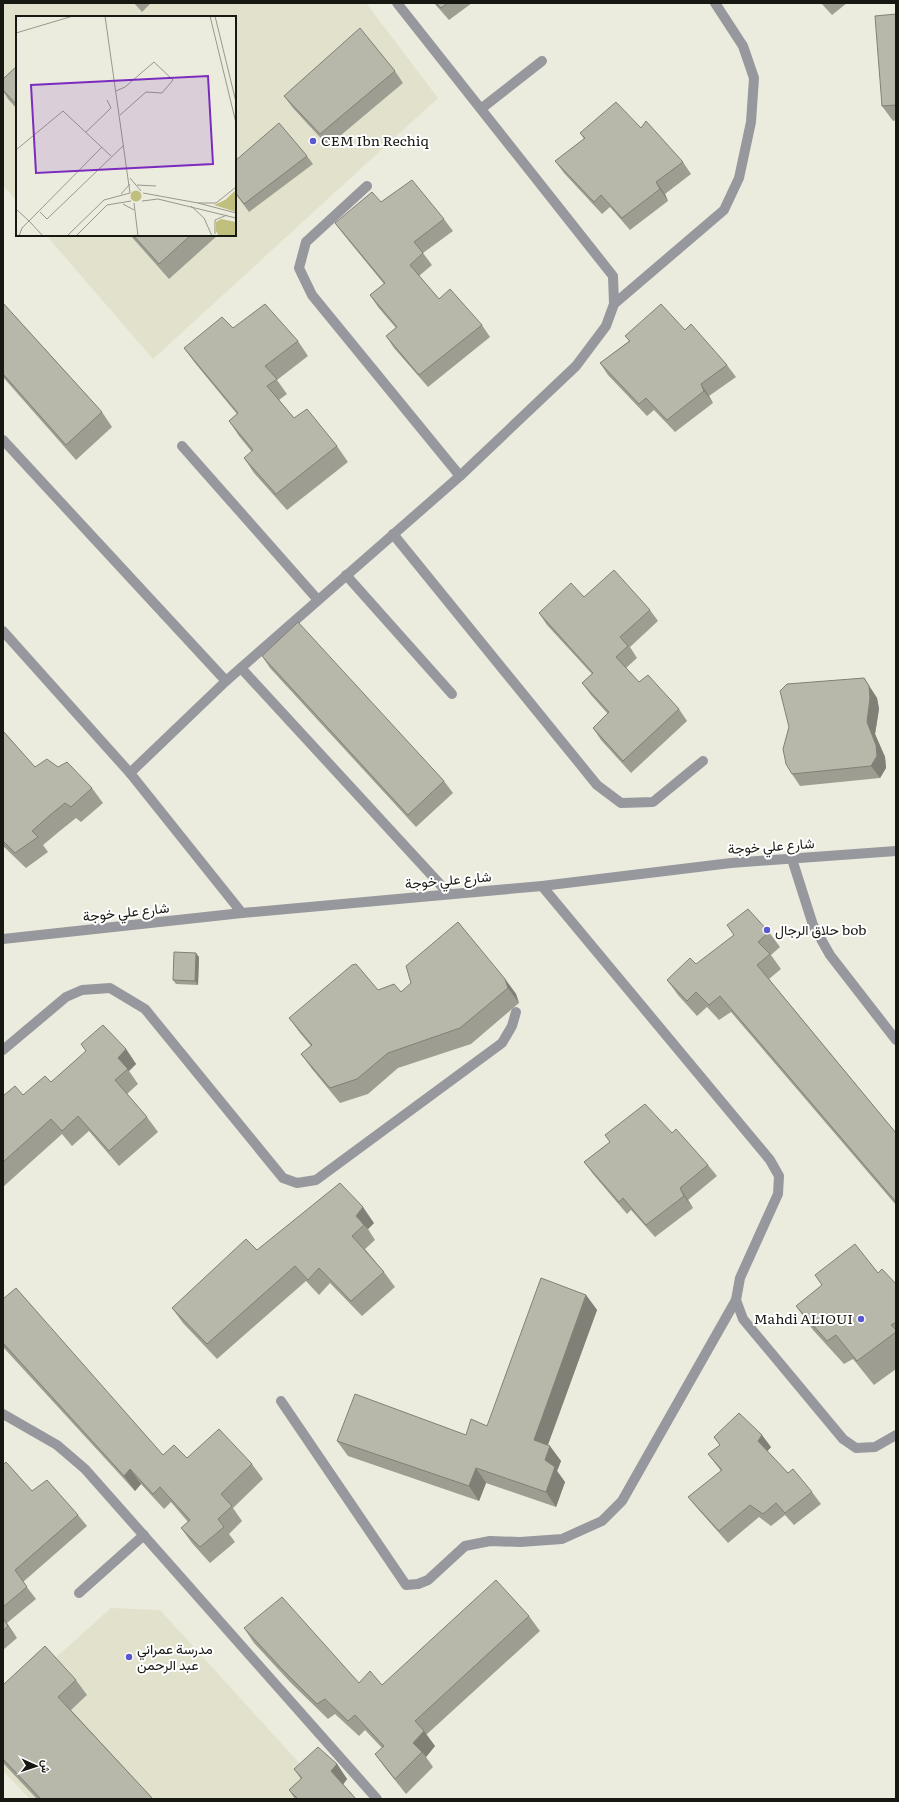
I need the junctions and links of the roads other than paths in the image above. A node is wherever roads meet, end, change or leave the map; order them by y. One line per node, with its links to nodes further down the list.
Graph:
1 (397, 3): 4 (street)
2 (715, 3): 6 (street)
3 (542, 61): 4 (street)
4 (482, 108): 6 (street)
5 (367, 186): 9 (street)
6 (614, 304): 9 (street)
7 (3, 440): 15 (street)
8 (182, 446): 12 (street)
9 (460, 476): 10 (street)
10 (393, 534): 11 (street); 17 (street)
11 (346, 575): 12 (street); 16 (street)
12 (318, 600): 14 (street)
13 (3, 631): 18 (street)
14 (241, 668): 15 (street); 22 (street)
15 (226, 681): 18 (street)
16 (452, 694)
17 (702, 761)
18 (130, 773): 23 (street)
19 (896, 851): 20 (street, شارع علي خوجة)
20 (792, 859): 21 (street, شارع علي خوجة); 26 (street)
21 (542, 886): 22 (street, شارع علي خوجة); 28 (street)
22 (449, 894): 23 (street, شارع علي خوجة)
23 (242, 914): 24 (street, شارع علي خوجة)
24 (3, 939)
25 (516, 1012): 27 (street)
26 (896, 1040)
27 (3, 1050)
28 (736, 1300): 29 (street); 31 (street)
29 (281, 1401)
30 (3, 1414): 32 (street)
31 (896, 1435)
32 (144, 1536): 33 (street); 34 (street)
33 (79, 1592)
34 (377, 1799)

